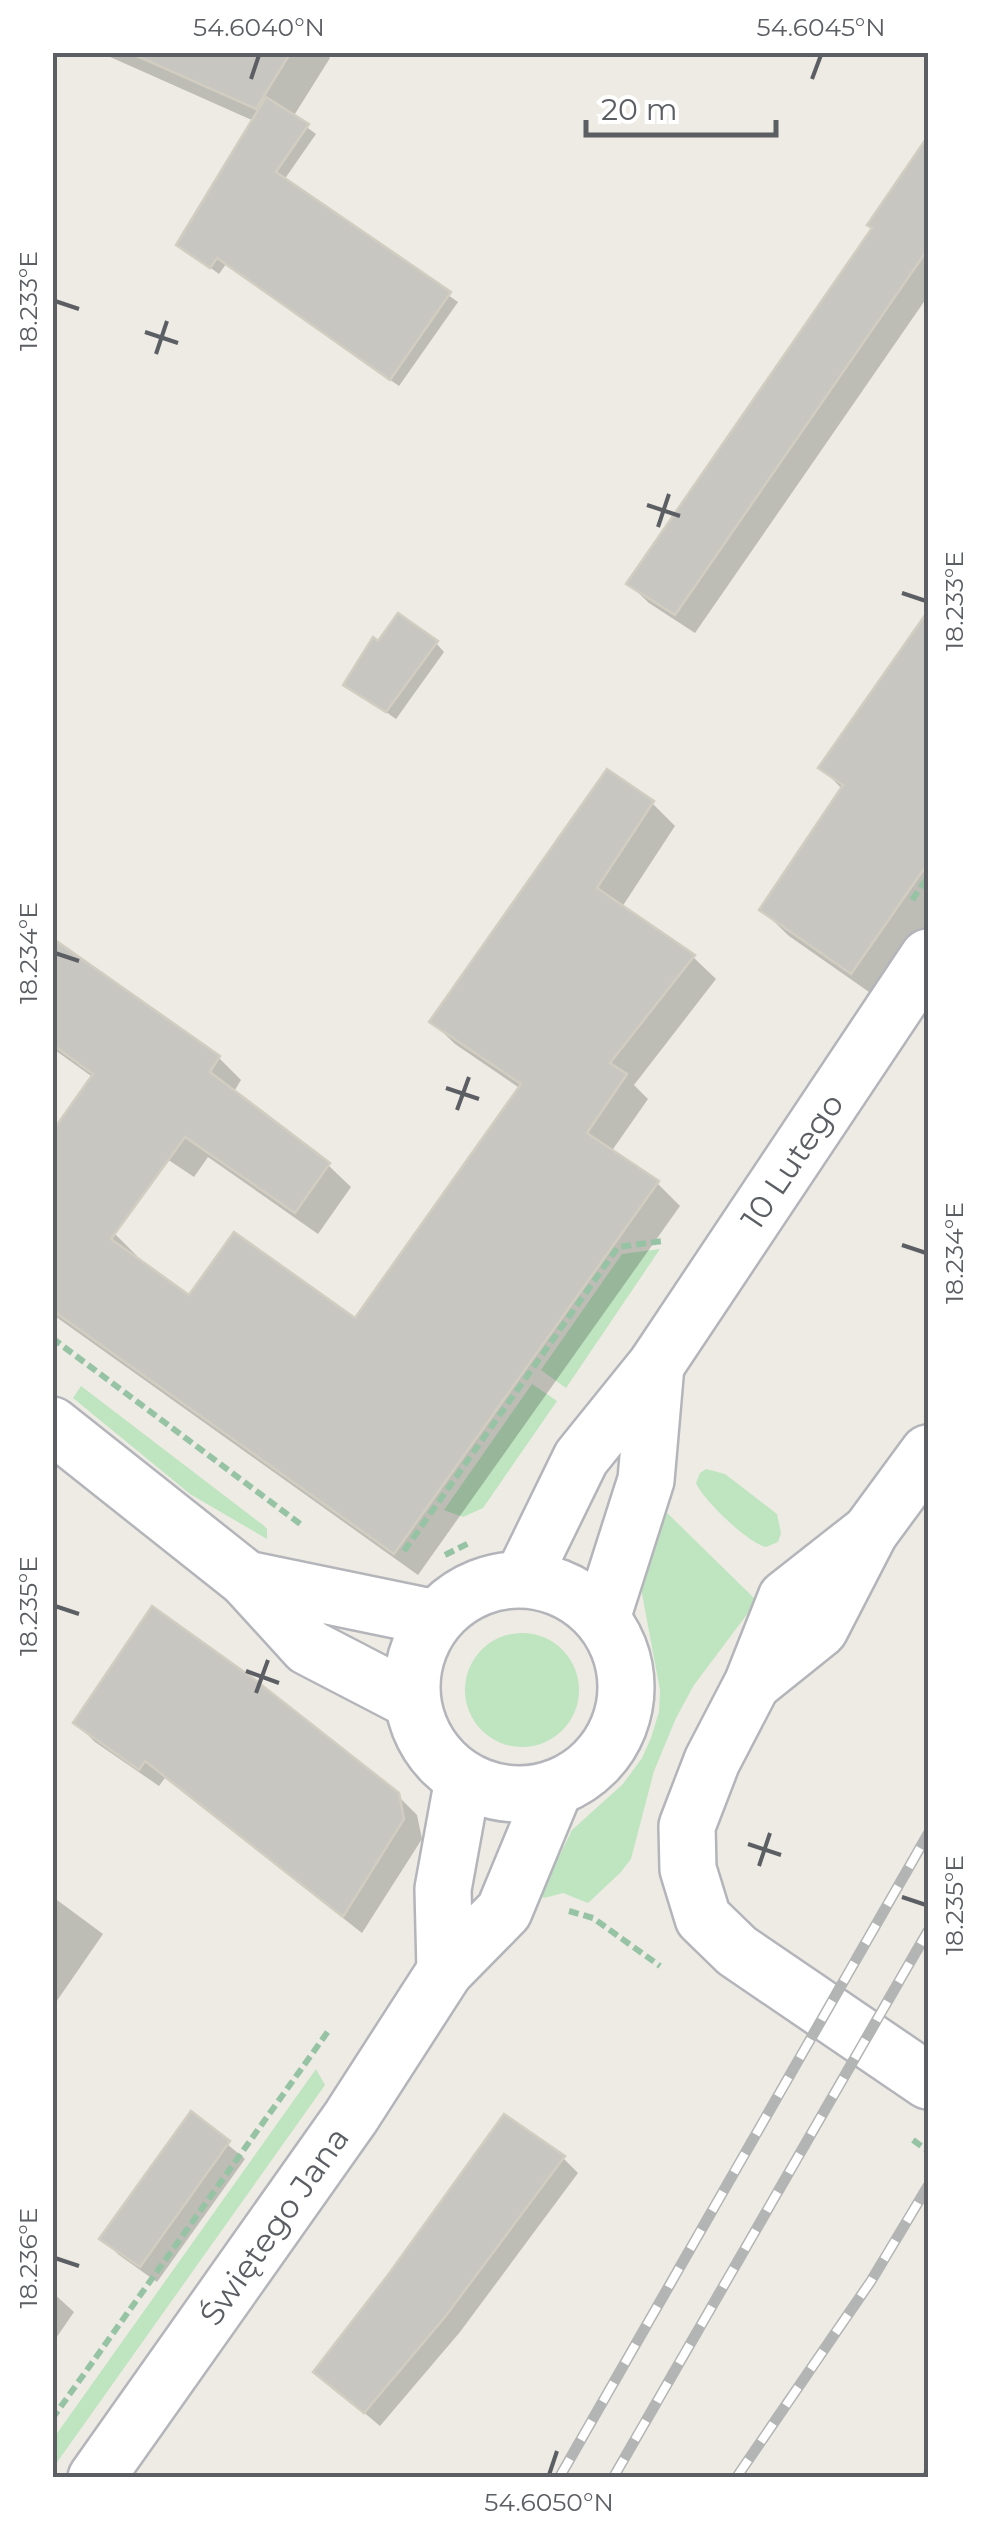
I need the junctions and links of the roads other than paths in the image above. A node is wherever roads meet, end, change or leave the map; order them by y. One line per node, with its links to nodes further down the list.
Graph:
1 (928, 958): 2 (street, 10 Lutego)
2 (656, 1365): 5 (street, 10 Lutego); 8 (street, 10 Lutego)
3 (52, 1425): 6 (street)
4 (928, 1453): 13 (street)
5 (522, 1579): 7 (street); 8 (street)
6 (246, 1580): 7 (street); 9 (street)
7 (435, 1618): 9 (street)
8 (602, 1618): 11 (street)
9 (412, 1701): 10 (street)
10 (463, 1779): 11 (street); 12 (street)
11 (555, 1788): 12 (street, Świętego Jana)
12 (445, 1971): 14 (street, Świętego Jana)
13 (928, 2081)
14 (96, 2478)

